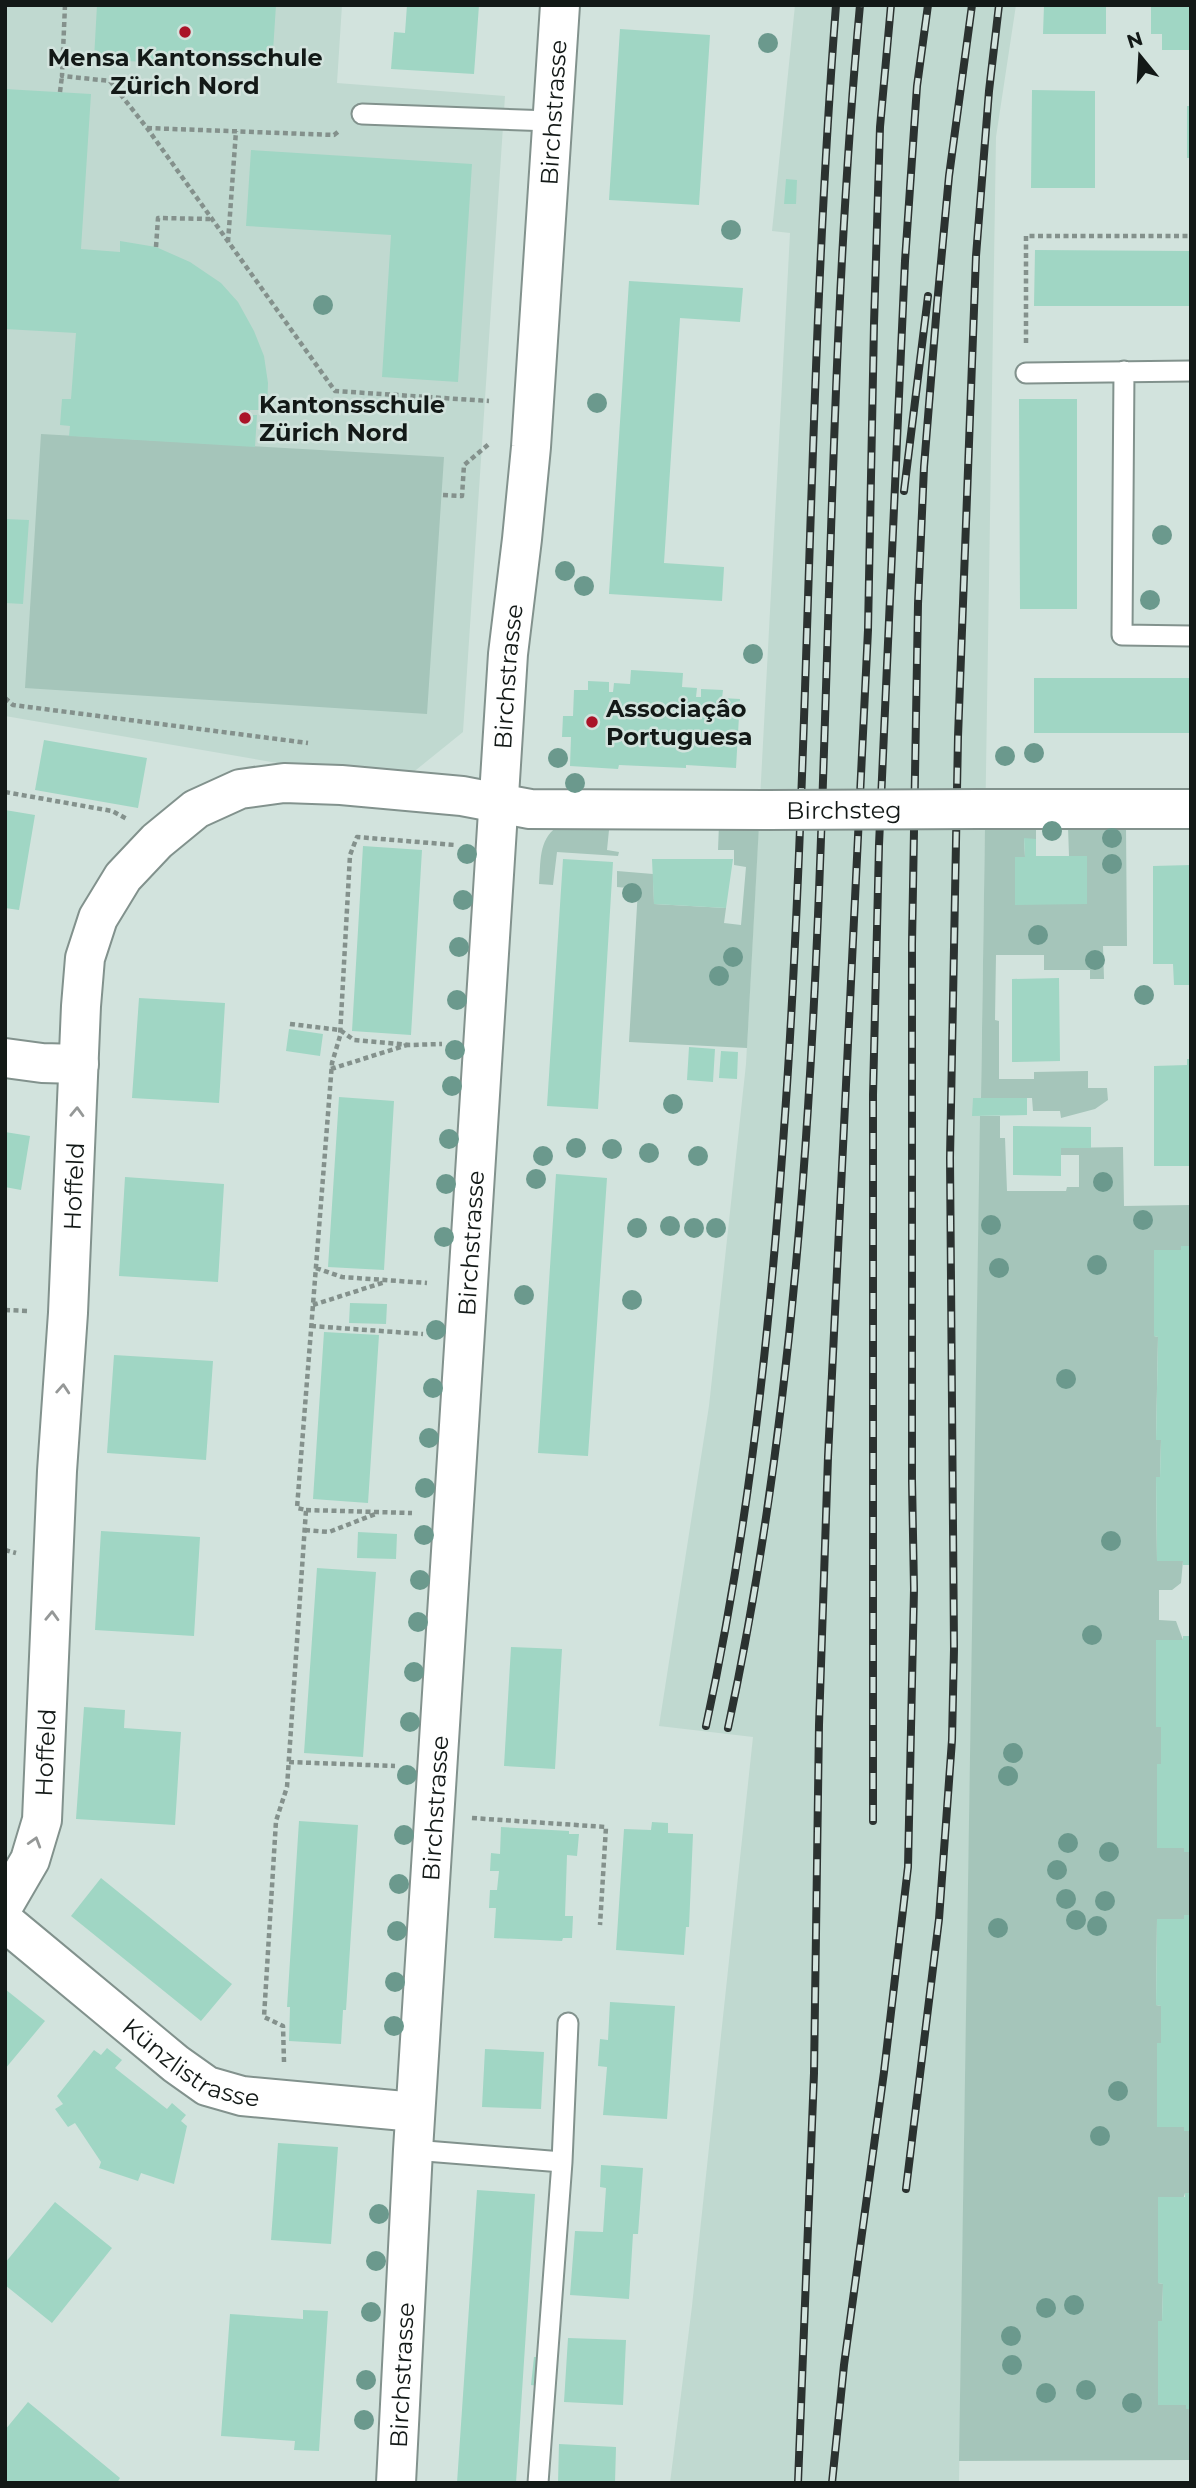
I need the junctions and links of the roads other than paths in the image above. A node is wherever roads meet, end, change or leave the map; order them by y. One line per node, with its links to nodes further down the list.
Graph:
1 (560, 5): 3 (street, Birchstrasse)
2 (362, 114): 3 (lane)
3 (551, 121): 8 (street, Birchstrasse)
4 (1191, 371): 5 (lane)
5 (1124, 372): 6 (lane); 7 (lane)
6 (1026, 373)
7 (1191, 636)
8 (498, 803): 9 (street, Birchsteg, bridge); 11 (street, Hoffeld); 15 (street, Birchstrasse)
9 (1191, 809)
10 (5, 1058): 11 (street)
11 (79, 1064): 12 (street, Hoffeld, one-way to 11)
12 (5, 1903)
13 (5, 1922): 15 (street, Künzlistrasse)
14 (568, 2023): 17 (lane)
15 (415, 2112): 16 (street, Birchstrasse)
16 (413, 2150): 17 (lane); 18 (street, Birchstrasse)
17 (562, 2162): 19 (lane)
18 (396, 2483)
19 (538, 2483)

